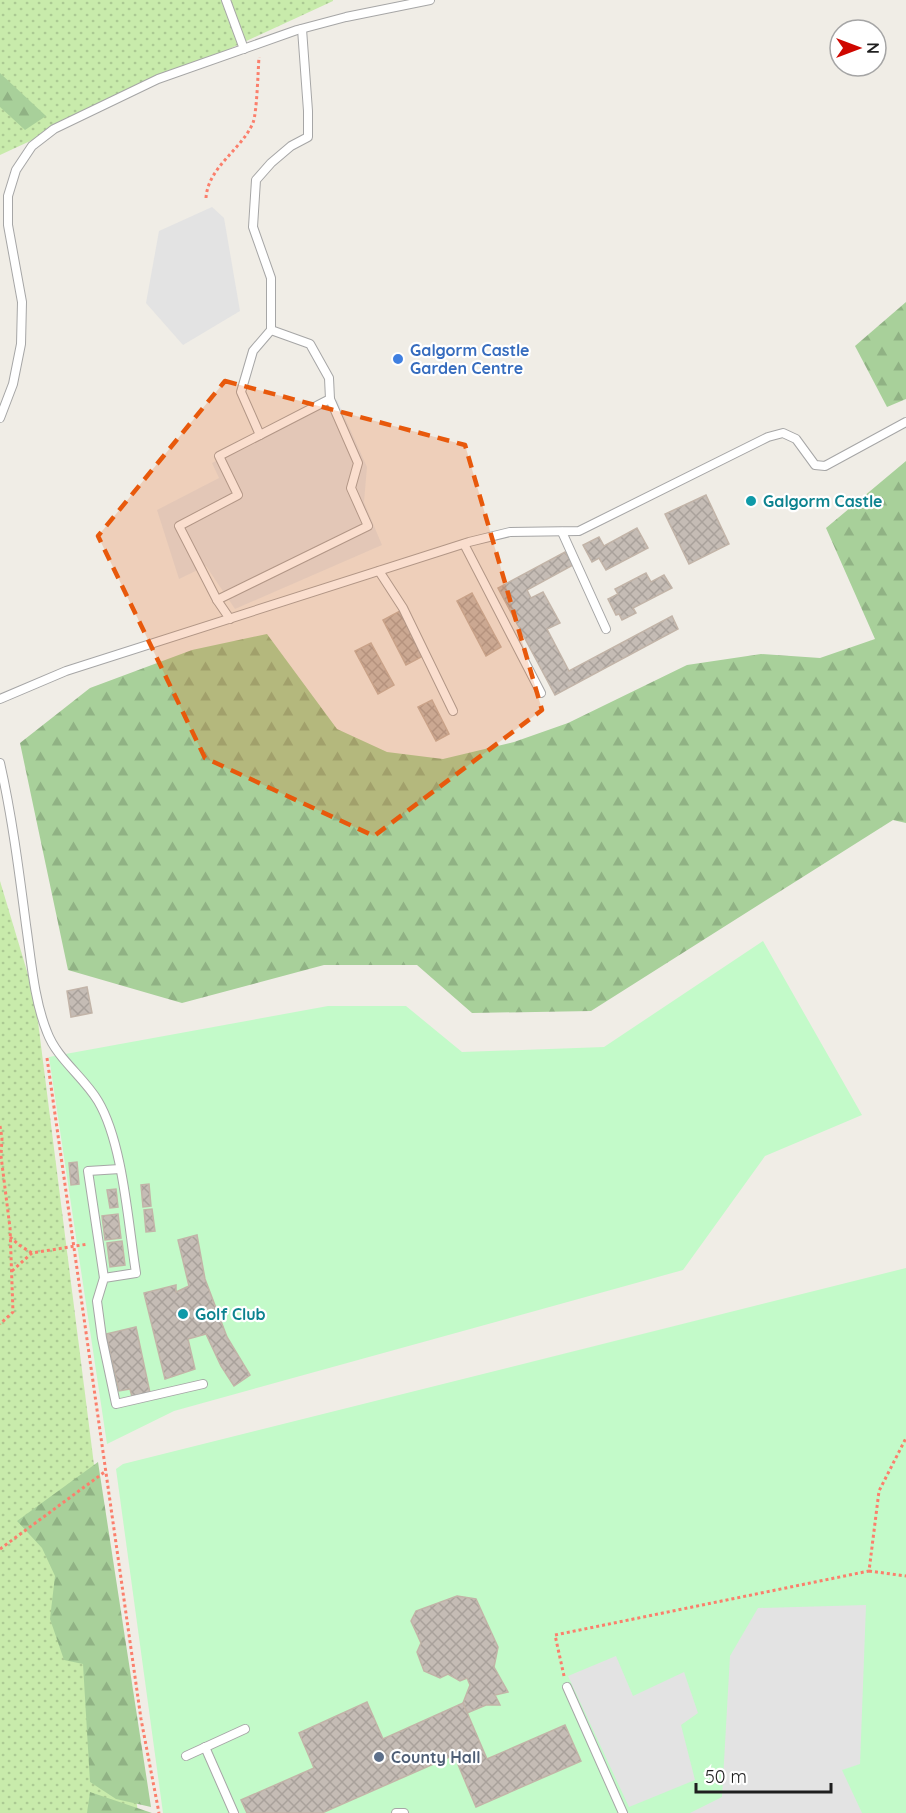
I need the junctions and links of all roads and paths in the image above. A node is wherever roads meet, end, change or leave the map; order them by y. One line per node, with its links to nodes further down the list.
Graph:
1 (226, 0): 5 (lane)
2 (430, 0): 3 (lane)
3 (302, 29): 4 (lane); 7 (lane)
4 (260, 43): 5 (lane); 6 (path)
5 (244, 49): 9 (lane)
6 (206, 198)
7 (271, 330): 8 (lane); 11 (lane)
8 (330, 399): 11 (lane); 15 (lane)
9 (0, 418)
10 (906, 422): 12 (lane)
11 (260, 435): 15 (lane)
12 (562, 532): 13 (lane); 17 (lane)
13 (464, 544): 14 (lane); 18 (lane)
14 (380, 571): 16 (lane); 20 (lane)
15 (217, 600): 16 (lane)
16 (230, 619): 19 (lane)
17 (606, 629)
18 (541, 693)
19 (0, 699)
20 (453, 711)
21 (0, 763): 22 (lane)
22 (46, 1031): 24 (lane); 27 (path)
23 (0, 1126): 25 (path)
24 (120, 1169): 26 (lane); 30 (lane)
25 (10, 1237): 28 (path); 29 (path)
26 (98, 1243): 27 (path); 30 (lane)
27 (74, 1245): 28 (path); 34 (path)
28 (33, 1253): 29 (path)
29 (12, 1271): 31 (path)
30 (104, 1278): 32 (lane)
31 (0, 1324)
32 (202, 1384)
33 (906, 1438): 36 (path)
34 (106, 1471): 35 (path); 42 (path)
35 (0, 1549)
36 (869, 1571): 37 (path); 38 (path)
37 (906, 1576)
38 (567, 1686): 46 (lane)
39 (245, 1729): 40 (lane)
40 (205, 1747): 41 (lane); 43 (lane)
41 (186, 1756)
42 (159, 1813)
43 (234, 1813)
44 (396, 1813): 45 (lane)
45 (404, 1813)
46 (623, 1813)

